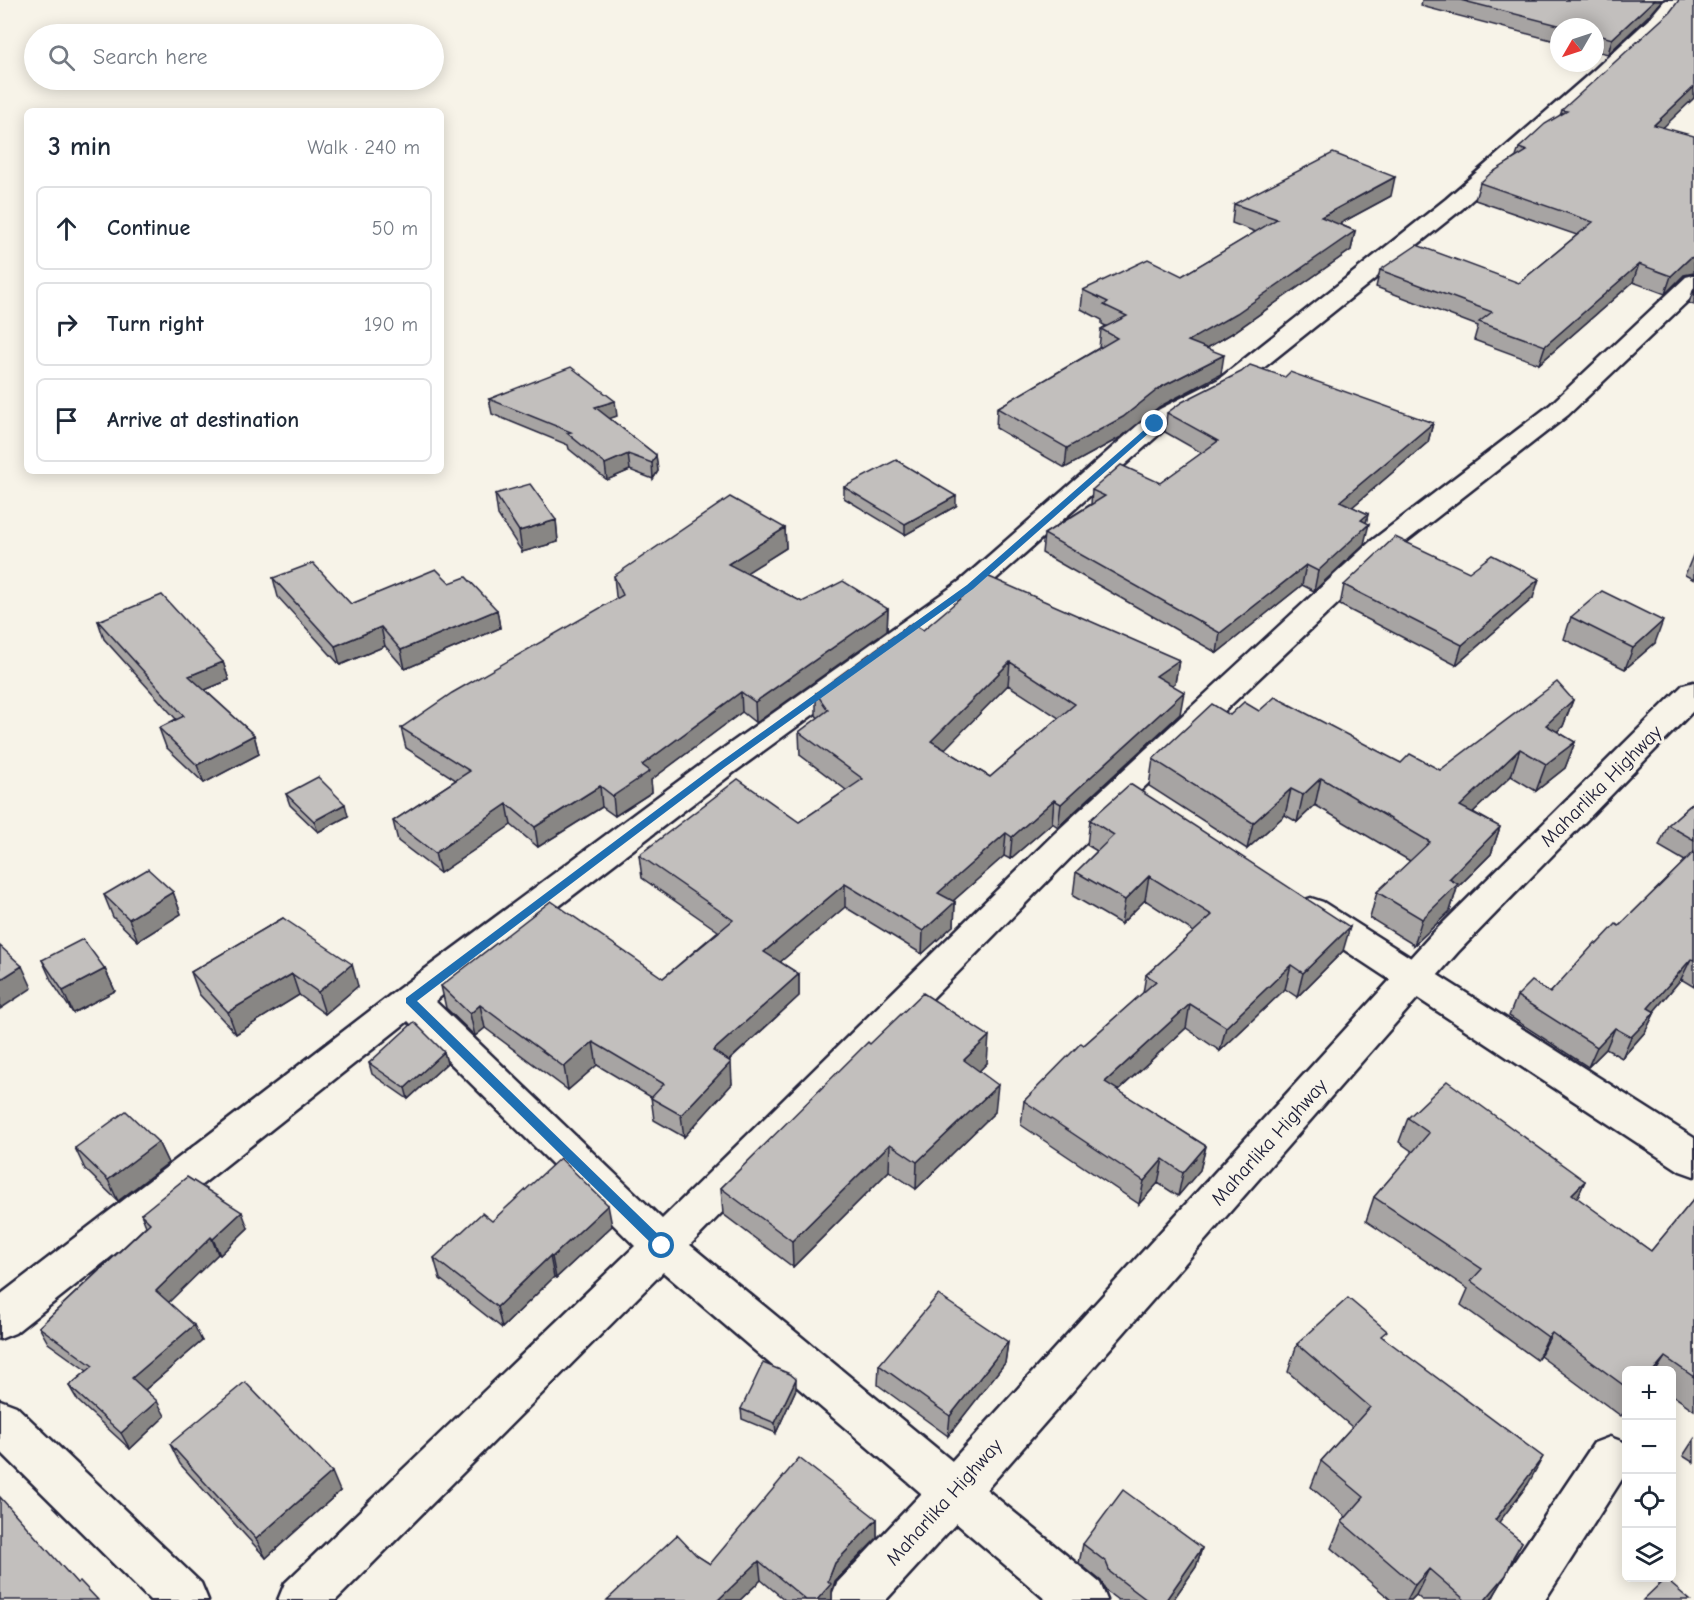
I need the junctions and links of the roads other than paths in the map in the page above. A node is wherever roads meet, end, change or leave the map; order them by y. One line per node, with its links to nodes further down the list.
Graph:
1 (1674, 0): 8 (main road)
2 (1694, 282): 4 (main road)
3 (1694, 692): 7 (main road, Maharlika Highway)
4 (1124, 788): 5 (main road); 10 (main road)
5 (1153, 807)
6 (1289, 897): 7 (main road)
7 (1415, 980): 9 (main road); 14 (main road, Maharlika Highway)
8 (410, 1000): 10 (main road); 11 (main road)
9 (1694, 1159)
10 (662, 1246): 14 (main road); 16 (main road)
11 (0, 1320)
12 (0, 1421): 15 (main road)
13 (1610, 1458): 19 (main road)
14 (955, 1491): 17 (main road, Maharlika Highway); 18 (main road)
15 (184, 1600)
16 (302, 1600)
17 (854, 1600)
18 (1083, 1600)
19 (1517, 1600)

